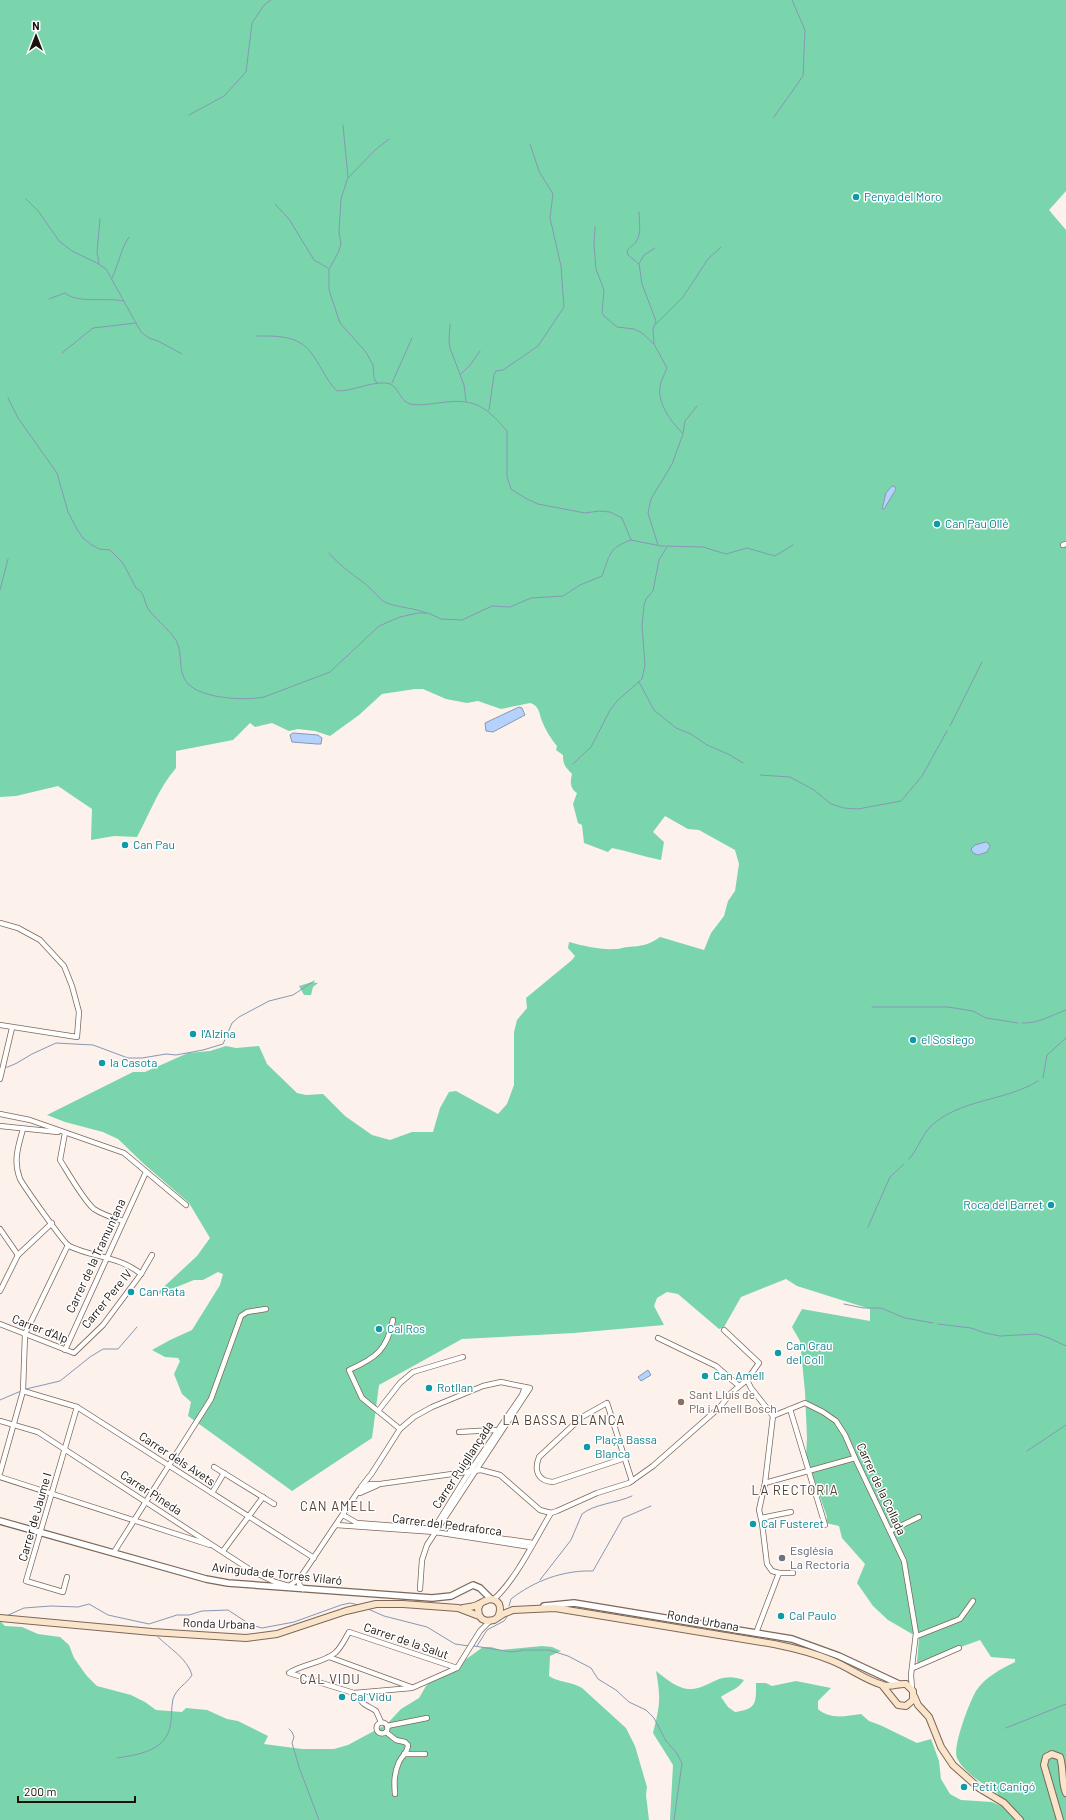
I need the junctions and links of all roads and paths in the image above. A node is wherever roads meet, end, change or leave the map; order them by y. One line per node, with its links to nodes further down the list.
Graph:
1 (0, 923): 3 (street)
2 (0, 1025): 3 (street)
3 (12, 1028): 4 (street)
4 (0, 1079)
5 (0, 1109): 6 (street)
6 (2, 1114): 9 (street)
7 (0, 1126): 8 (street)
8 (23, 1129): 9 (street); 13 (street)
9 (65, 1133): 10 (street); 12 (street)
10 (146, 1172): 11 (street); 12 (street, Carrer de la Tramuntana)
11 (186, 1204)
12 (123, 1221): 18 (street, Carrer de la Tramuntana)
13 (52, 1223): 15 (street); 16 (street)
14 (0, 1229): 16 (street)
15 (68, 1245): 18 (street); 25 (street)
16 (18, 1254): 20 (street)
17 (152, 1255): 19 (street, Carrer Pere IV)
18 (106, 1258): 19 (street); 27 (street, Carrer de la Tramuntana)
19 (141, 1274): 28 (street, Carrer Pere IV)
20 (0, 1292)
21 (266, 1309): 46 (street)
22 (393, 1320): 36 (street)
23 (0, 1324): 25 (street, Carrer d'Alp)
24 (724, 1330): 30 (street)
25 (25, 1334): 27 (street, Carrer d'Alp); 33 (street)
26 (658, 1338): 31 (street)
27 (65, 1350): 28 (street, Carrer d'Alp)
28 (74, 1353)
29 (463, 1357): 36 (street)
30 (747, 1380): 31 (street); 37 (street)
31 (739, 1386): 54 (street)
32 (525, 1387): 40 (street); 41 (street, Carrer Puigllançada); 41 (street, Carrer Puigllançada)
33 (23, 1391): 34 (street, Carrer dels Avets); 39 (street)
34 (78, 1407): 43 (street, Carrer de Jaume I); 46 (street, Carrer dels Avets)
35 (790, 1409): 37 (street, Carrer de la Collada); 45 (street, Carrer de la Collada); 49 (street)
36 (378, 1411): 40 (street)
37 (773, 1416): 56 (street)
38 (0, 1421): 39 (street, Carrer Pineda)
39 (13, 1425): 43 (street, Carrer Pineda); 50 (street)
40 (400, 1429): 52 (street)
41 (500, 1431): 42 (street); 48 (street, Carrer Puigllançada)
42 (459, 1432)
43 (65, 1450): 60 (street, Carrer de Jaume I); 62 (street, Carrer Pineda)
44 (625, 1458): 44 (street); 54 (street)
45 (855, 1458): 49 (street); 75 (street, Carrer de la Collada)
46 (169, 1466): 59 (street, Carrer dels Avets); 62 (street)
47 (214, 1467): 51 (street)
48 (473, 1471): 55 (street); 65 (street); 74 (street, Carrer Puigllançada)
49 (808, 1471): 56 (street); 73 (street)
50 (0, 1473)
51 (224, 1473): 59 (street); 61 (street)
52 (372, 1474): 55 (street); 57 (street)
53 (0, 1477): 60 (street)
54 (632, 1481): 65 (street)
55 (378, 1483): 57 (street)
56 (765, 1483): 69 (street)
57 (369, 1484): 58 (street); 58 (street)
58 (361, 1491): 66 (street)
59 (212, 1493): 67 (street, Carrer dels Avets)
60 (52, 1495): 70 (street); 76 (street, Carrer de Jaume I)
61 (263, 1497): 63 (street); 67 (street)
62 (146, 1501): 70 (street); 78 (street, Carrer Pineda)
63 (274, 1504)
64 (791, 1512): 69 (street)
65 (551, 1513): 77 (street)
66 (343, 1515): 72 (street); 74 (street, Carrer del Pedraforca)
67 (249, 1517): 79 (street); 81 (street, Carrer dels Avets)
68 (919, 1517): 75 (street)
69 (761, 1518): 82 (street)
70 (134, 1520): 78 (street); 80 (street)
71 (0, 1521): 76 (street, Avinguda de Torres Vilaró)
72 (336, 1525): 74 (street, Carrer del Pedraforca); 81 (street)
73 (824, 1525)
74 (435, 1531): 77 (street, Carrer del Pedraforca); 88 (street, Carrer Puigllançada)
75 (890, 1531): 102 (street, Carrer de la Collada)
76 (41, 1532): 80 (street, Avinguda de Torres Vilaró); 84 (street, Carrer de Jaume I)
77 (532, 1545): 92 (street)
78 (217, 1548): 79 (street, Carrer Pineda)
79 (223, 1551): 86 (street, Carrer Pineda)
80 (114, 1552): 87 (street, Avinguda de Torres Vilaró)
81 (314, 1558): 85 (street)
82 (779, 1573): 83 (street); 101 (street)
83 (793, 1573)
84 (67, 1577)
85 (300, 1578): 86 (street); 87 (street)
86 (289, 1586): 87 (street, Carrer Pineda)
87 (303, 1589): 89 (street, Avinguda de Torres Vilaró)
88 (420, 1589)
89 (482, 1591): 91 (street); 92 (street)
90 (973, 1601): 102 (street)
91 (482, 1602): 92 (main road, Ronda Urbana); 93 (main road, Ronda Urbana); 96 (main road)
92 (495, 1602): 95 (main road, Ronda Urbana); 97 (main road)
93 (458, 1608): 96 (main road, Ronda Urbana); 98 (main road, Ronda Urbana)
94 (532, 1608): 95 (main road, Ronda Urbana); 101 (street); 108 (main road, Ronda Urbana)
95 (513, 1610): 97 (main road, Ronda Urbana)
96 (480, 1617): 99 (main road, Ronda Urbana); 100 (street)
97 (498, 1617): 99 (main road, Ronda Urbana)
98 (0, 1618)
99 (490, 1621): 100 (street)
100 (480, 1631): 105 (street)
101 (756, 1633): 109 (street)
102 (917, 1636): 106 (street, Carrer de la Collada)
103 (959, 1648): 106 (street)
104 (329, 1657): 105 (street, Carrer de la Salut); 110 (street); 112 (street)
105 (457, 1668): 110 (street)
106 (913, 1668): 107 (street, Carrer de la Collada)
107 (911, 1675): 109 (street); 111 (street)
108 (882, 1685): 109 (main road, Ronda Urbana); 113 (main road, Ronda Urbana)
109 (900, 1685): 111 (main road, Ronda Urbana); 113 (main road)
110 (412, 1688): 112 (street)
111 (912, 1689): 114 (main road)
112 (361, 1693): 118 (street)
113 (892, 1695): 115 (main road, Ronda Urbana)
114 (914, 1696): 115 (main road); 116 (main road)
115 (908, 1705): 116 (main road)
116 (921, 1710): 125 (main road)
117 (427, 1718): 119 (street)
118 (381, 1722): 119 (street); 120 (street)
119 (387, 1726): 120 (street)
120 (386, 1732): 121 (street)
121 (404, 1754): 122 (street); 124 (street)
122 (425, 1754)
123 (1066, 1793): 126 (main road)
124 (395, 1794)
125 (1020, 1820)
126 (1060, 1820)

